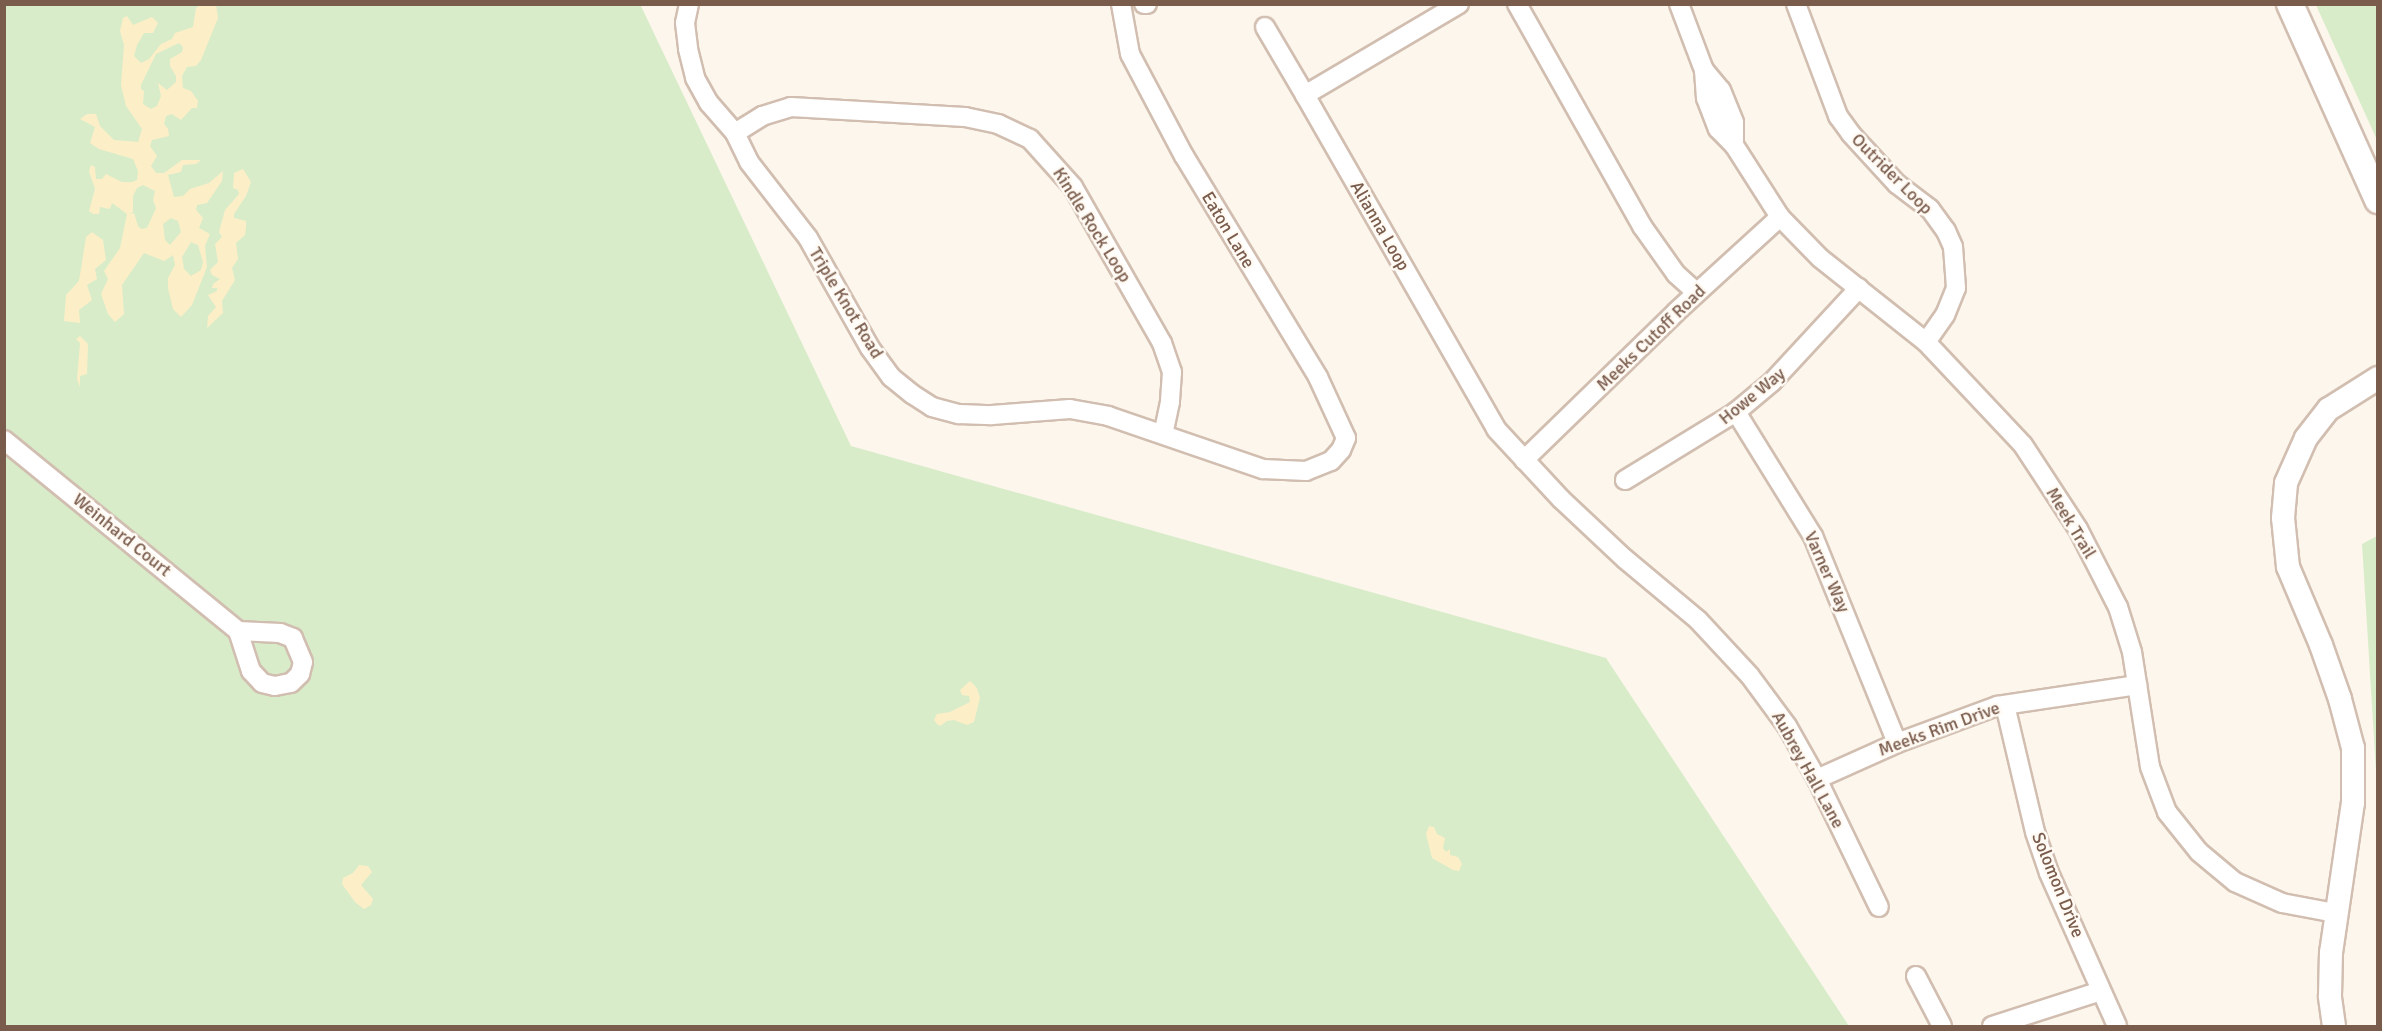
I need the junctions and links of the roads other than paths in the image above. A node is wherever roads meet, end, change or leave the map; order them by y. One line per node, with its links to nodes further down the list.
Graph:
1 (689, 4): 10 (street, Triple Knot Road)
2 (1122, 4): 20 (street, Eaton Lane)
3 (1459, 4): 9 (street)
4 (1517, 4): 14 (street)
5 (1679, 4): 12 (street, Meek Trail)
6 (1796, 4): 15 (street, Outrider Loop)
7 (2290, 4): 11 (main road)
8 (1265, 27): 9 (street, Alianna Loop)
9 (1305, 95): 21 (street, Alianna Loop)
10 (735, 133): 18 (street, Triple Knot Road); 18 (street, Kindle Rock Loop)
11 (2378, 200)
12 (1780, 218): 13 (street, Meek Trail); 14 (street, Meeks Cutoff Road)
13 (1860, 288): 15 (street, Meek Trail); 17 (street, Howe Way)
14 (1697, 293): 21 (street, Meeks Cutoff Road)
15 (1926, 342): 25 (street, Meek Trail)
16 (2378, 378): 30 (street)
17 (1736, 412): 22 (street, Howe Way); 27 (street, Varner Way)
18 (1163, 434): 20 (street, Triple Knot Road)
19 (4, 440): 24 (street, Weinhard Court)
20 (1341, 450)
21 (1524, 460): 23 (street, Alianna Loop)
22 (1625, 480)
23 (1561, 499): 28 (street, Aubrey Hall Lane)
24 (238, 631)
25 (2137, 685): 26 (street, Meeks Rim Drive); 30 (street, Meek Trail)
26 (2005, 705): 27 (street, Meeks Rim Drive); 32 (street, Solomon Drive)
27 (1897, 742): 28 (street, Meeks Rim Drive)
28 (1817, 779): 29 (street, Aubrey Hall Lane)
29 (1880, 907)
30 (2336, 913): 36 (street)
31 (1916, 976): 33 (street)
32 (2101, 991): 34 (street); 35 (street, Solomon Drive)
33 (1942, 1026)
34 (1992, 1026)
35 (2117, 1026)
36 (2334, 1026)

